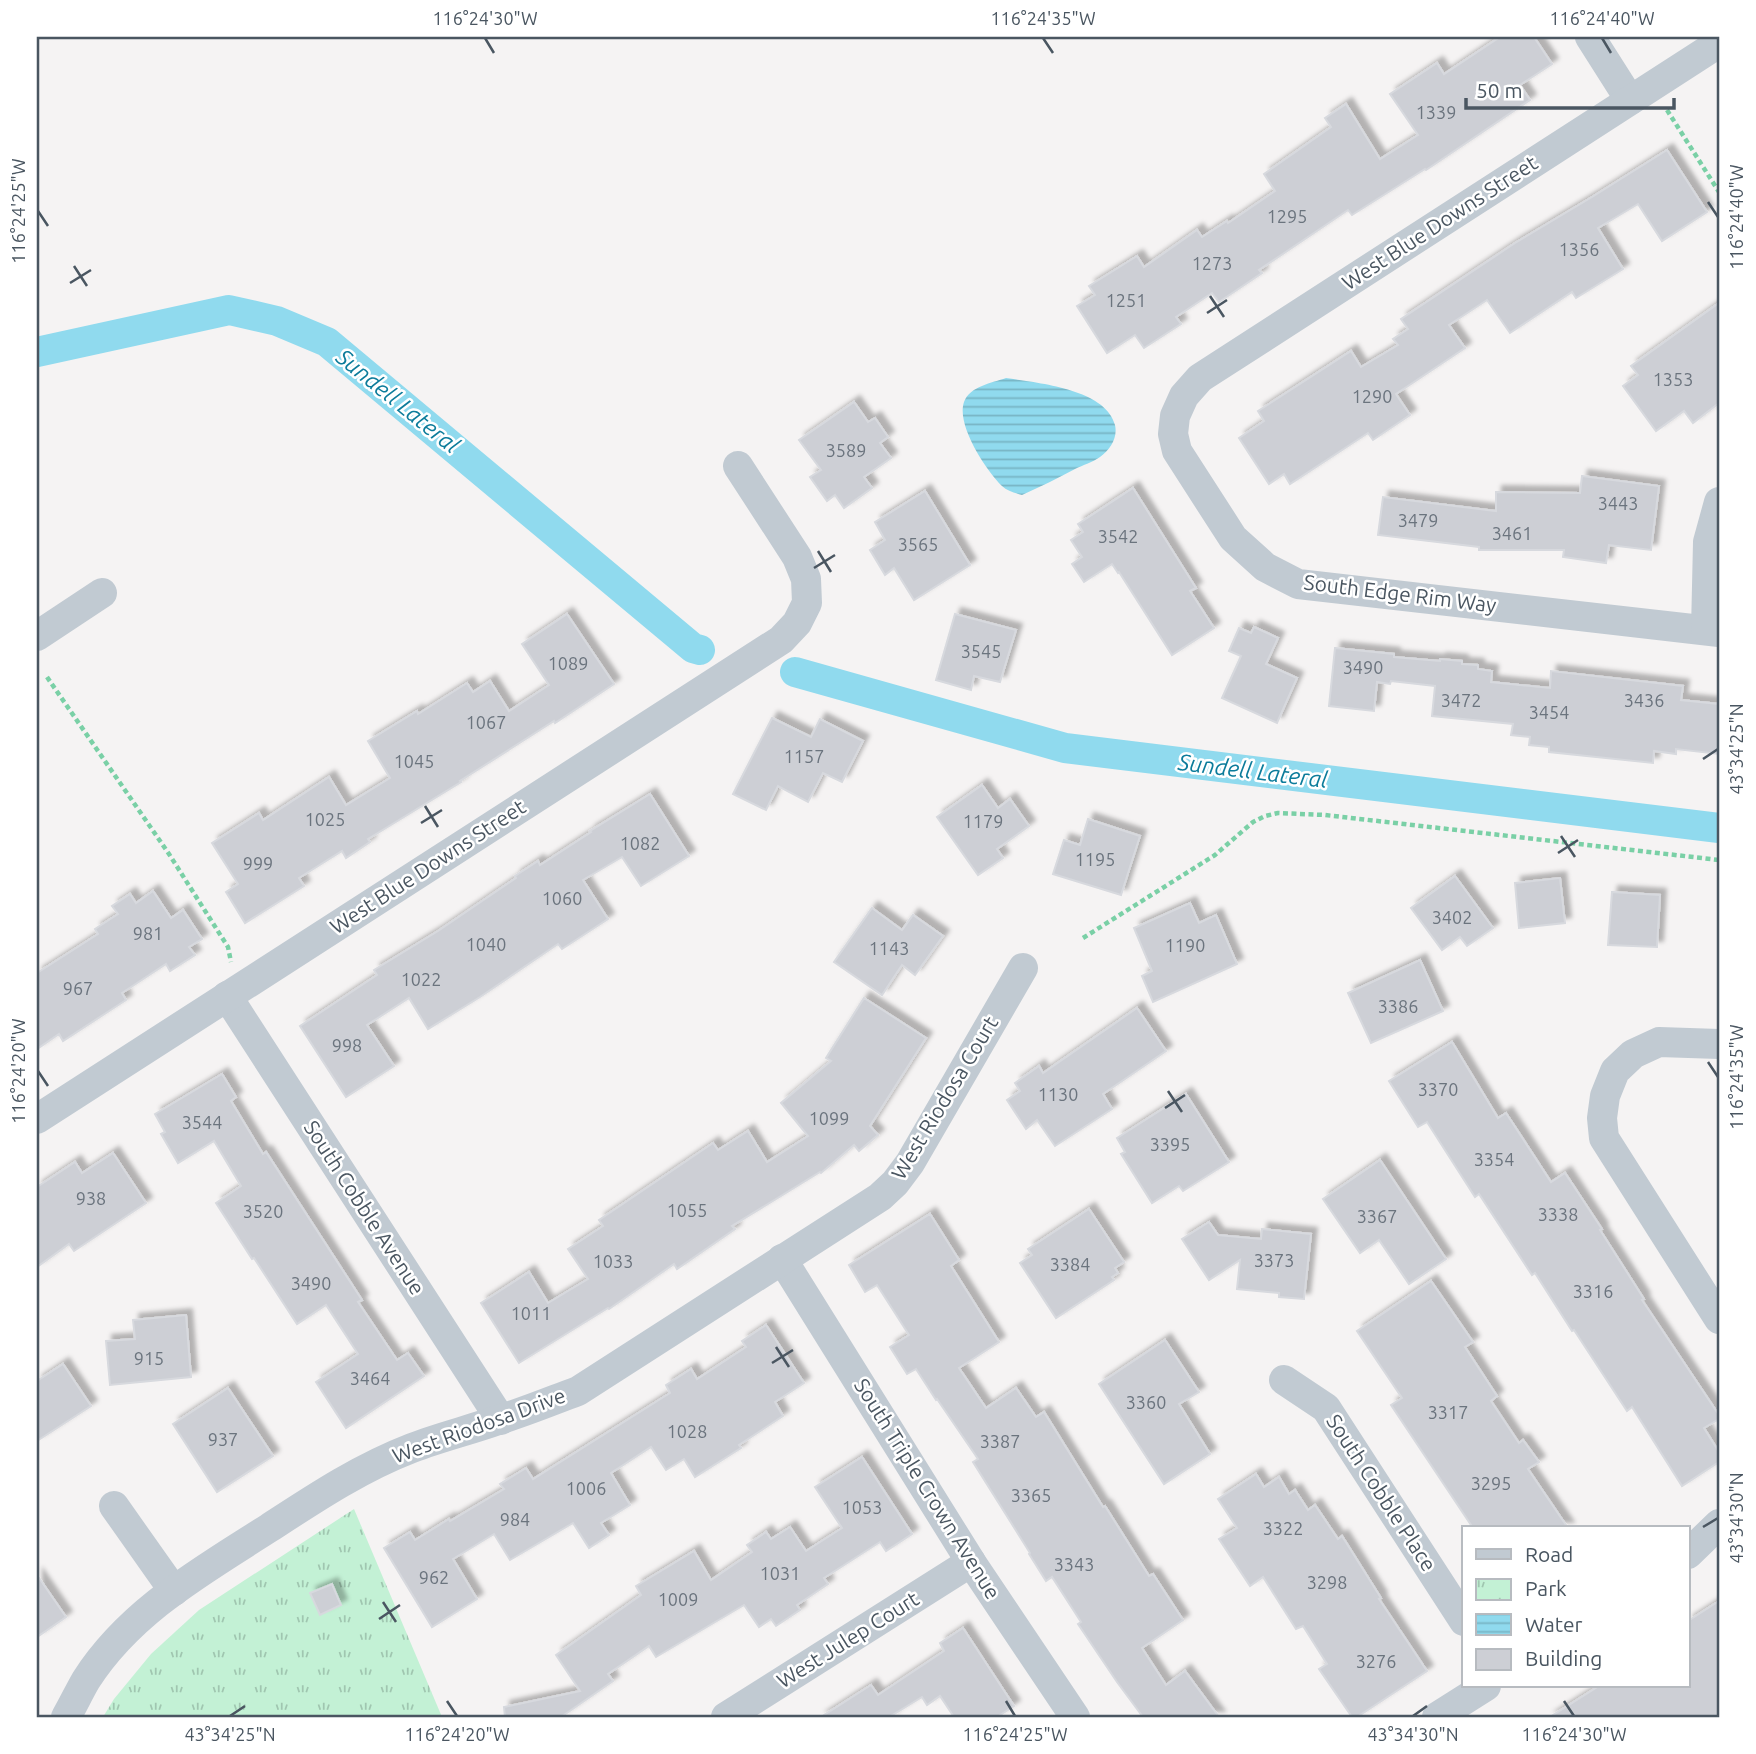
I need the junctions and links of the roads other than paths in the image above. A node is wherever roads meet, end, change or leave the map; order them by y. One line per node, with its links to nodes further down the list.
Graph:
1 (1590, 37): 3 (street)
2 (1719, 43): 3 (street, West Blue Downs Street)
3 (1630, 100): 4 (street, West Blue Downs Street)
4 (1175, 416): 8 (street, South Edge Rim Way)
5 (738, 466): 11 (street, West Blue Downs Street)
6 (1719, 502): 8 (street)
7 (102, 593): 9 (street)
8 (1713, 631)
9 (37, 636)
10 (1023, 968): 14 (street, West Riodosa Court)
11 (227, 996): 13 (street, West Blue Downs Street); 17 (street, South Cobble Avenue)
12 (1719, 1044): 15 (street)
13 (37, 1119)
14 (782, 1259): 17 (street, West Riodosa Drive); 21 (street, South Triple Crown Avenue)
15 (1719, 1319)
16 (1284, 1380): 23 (street, South Cobble Place)
17 (501, 1420): 22 (street, West Riodosa Drive)
18 (114, 1506): 22 (street)
19 (1719, 1524): 20 (street)
20 (1690, 1552)
21 (971, 1562): 26 (street, West Julep Court); 27 (street, South Triple Crown Avenue)
22 (174, 1591): 25 (street, West Riodosa Drive)
23 (1462, 1618)
24 (1483, 1688): 28 (street)
25 (66, 1717)
26 (726, 1717)
27 (1075, 1717)
28 (1437, 1717)

